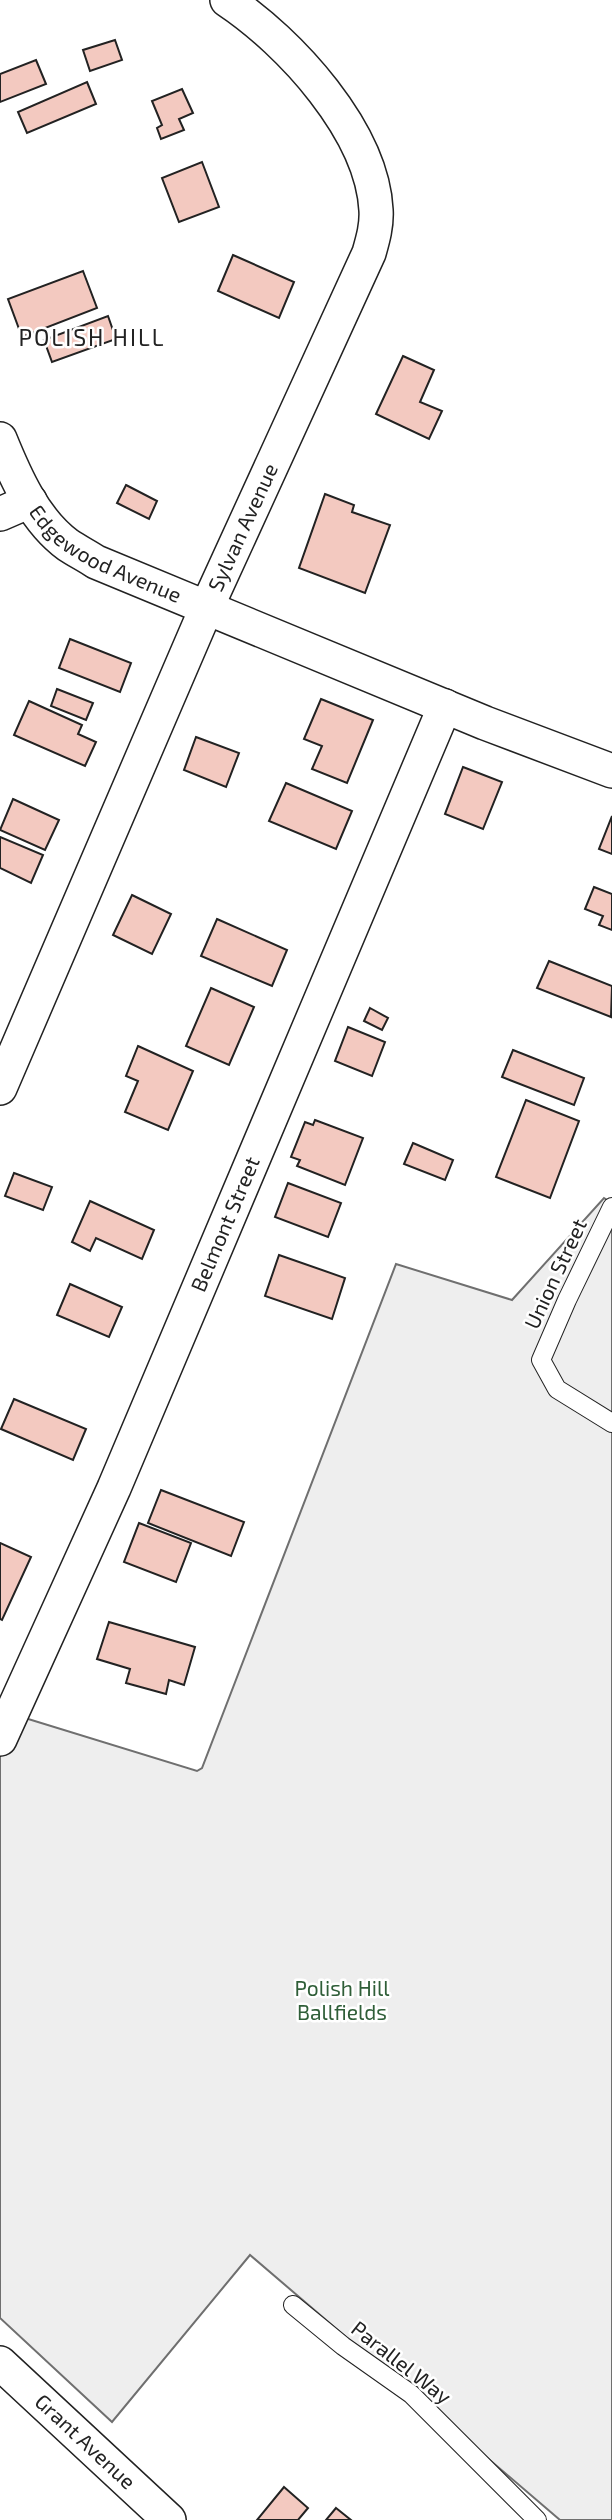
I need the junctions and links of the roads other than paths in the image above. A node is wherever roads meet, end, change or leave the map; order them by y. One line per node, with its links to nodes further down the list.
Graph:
1 (227, 0): 5 (street, Sylvan Avenue)
2 (0, 439): 3 (street, Edgewood Avenue)
3 (30, 500): 4 (street); 5 (street, Edgewood Avenue)
4 (0, 514)
5 (206, 609): 6 (street, Edgewood Avenue); 8 (street, Sylvan Avenue)
6 (445, 706): 7 (street, Edgewood Avenue); 11 (street, Belmont Street)
7 (612, 771)
8 (0, 1088)
9 (612, 1207): 10 (lane, Union Street)
10 (612, 1423)
11 (0, 1739)
12 (293, 2305): 15 (lane, Parallel Way)
13 (0, 2363): 14 (street, Grant Avenue)
14 (169, 2520)
15 (537, 2520)

